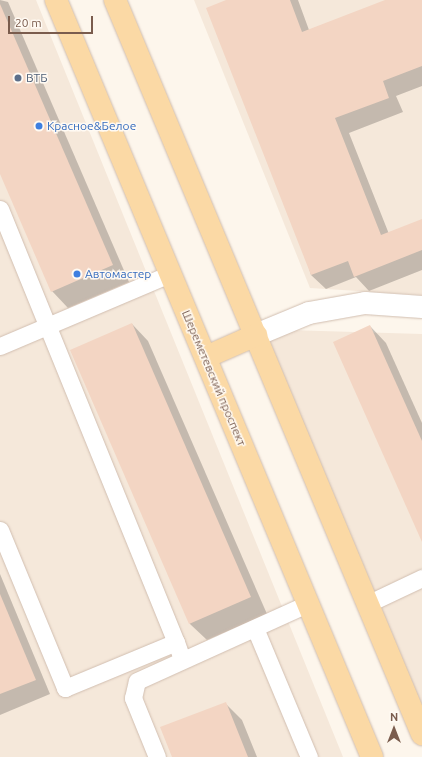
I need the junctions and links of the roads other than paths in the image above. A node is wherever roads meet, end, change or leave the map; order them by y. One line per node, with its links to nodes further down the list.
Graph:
1 (56, 0): 4 (main road, Шереметевский проспект)
2 (115, 0): 7 (main road)
3 (0, 209): 6 (lane)
4 (170, 274): 6 (lane); 9 (main road, Шереметевский проспект)
5 (422, 307): 7 (street)
6 (48, 327): 8 (lane); 15 (lane)
7 (256, 336): 9 (main road); 13 (main road)
8 (0, 346)
9 (206, 357): 12 (main road, Шереметевский проспект)
10 (0, 530): 15 (lane)
11 (422, 578): 13 (lane)
12 (309, 603): 14 (lane); 20 (main road, Шереметевский проспект)
13 (368, 604): 17 (main road)
14 (255, 628): 16 (lane); 19 (lane)
15 (176, 642): 16 (lane)
16 (182, 659): 18 (lane)
17 (422, 734)
18 (157, 757)
19 (309, 757)
20 (372, 757)

